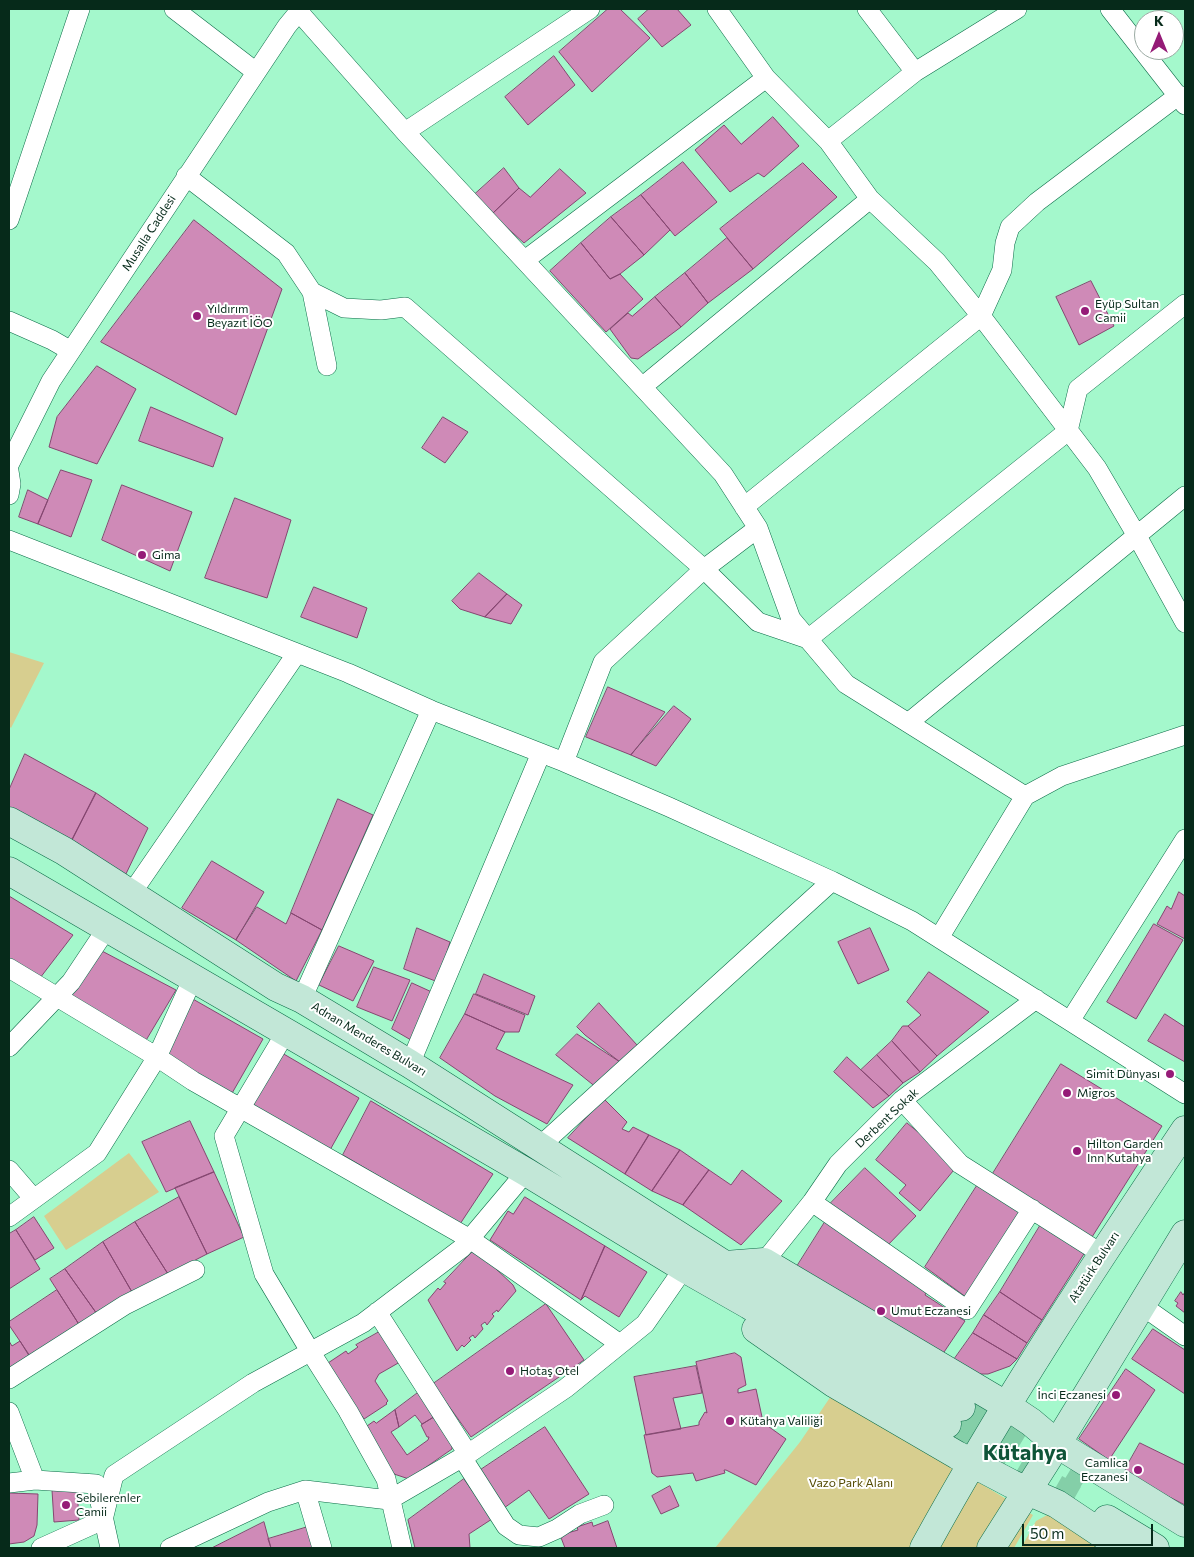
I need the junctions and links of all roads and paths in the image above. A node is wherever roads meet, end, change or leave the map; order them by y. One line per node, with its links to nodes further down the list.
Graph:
1 (80, 9): 17 (street)
2 (174, 9): 9 (street)
3 (590, 9): 13 (street)
4 (717, 9): 11 (street)
5 (867, 9): 10 (street)
6 (1018, 9): 10 (street)
7 (1110, 9): 12 (street)
8 (300, 10): 9 (street, Musalla Caddesi); 13 (street)
9 (256, 72): 15 (street, Musalla Caddesi)
10 (915, 72): 14 (street)
11 (766, 78): 14 (street); 18 (street)
12 (1182, 100): 21 (street)
13 (405, 132): 18 (street)
14 (828, 141): 16 (street)
15 (186, 176): 19 (street); 23 (street, Musalla Caddesi)
16 (870, 199): 21 (street); 25 (street)
17 (9, 220)
18 (525, 260): 25 (street)
19 (312, 292): 24 (street); 35 (street)
20 (1185, 304): 26 (street)
21 (981, 316): 26 (street); 31 (street)
22 (9, 321): 23 (street)
23 (71, 351): 27 (street, Musalla Caddesi)
24 (327, 366)
25 (642, 387): 31 (street)
26 (1068, 431): 33 (street); 37 (street)
27 (9, 465)
28 (9, 471): 29 (street)
29 (9, 495)
30 (1185, 496): 33 (street)
31 (744, 507): 32 (street)
32 (758, 528): 35 (street); 37 (street)
33 (1137, 536): 36 (street); 40 (street)
34 (9, 540): 38 (street)
35 (704, 569): 37 (street); 43 (street)
36 (1185, 623)
37 (808, 640): 40 (street)
38 (297, 652): 39 (street); 49 (street)
39 (431, 710): 42 (street); 55 (street)
40 (908, 723): 44 (street)
41 (1185, 734): 44 (street)
42 (542, 753): 43 (street); 61 (street)
43 (564, 762): 48 (street)
44 (1025, 796): 51 (street)
45 (9, 821): 49 (main road, Adnan Menderes Bulvarı)
46 (1185, 839): 57 (street)
47 (9, 870): 50 (main road)
48 (832, 881): 51 (street); 66 (street)
49 (131, 894): 55 (main road, Adnan Menderes Bulvarı)
50 (107, 928): 53 (main road); 54 (street)
51 (940, 938): 56 (street)
52 (9, 968): 54 (street)
53 (193, 978): 58 (main road); 60 (street)
54 (57, 996): 59 (street); 60 (street)
55 (302, 999): 61 (main road, Adnan Menderes Bulvarı)
56 (1036, 999): 57 (street); 63 (street, Derbent Sokak)
57 (1070, 1021): 62 (street)
58 (286, 1032): 64 (street); 68 (main road)
59 (9, 1047)
60 (158, 1057): 64 (street); 69 (street)
61 (410, 1064): 66 (main road, Adnan Menderes Bulvarı)
62 (1185, 1094)
63 (902, 1100): 70 (street, Derbent Sokak); 71 (street)
64 (242, 1108): 74 (street); 84 (street)
65 (1185, 1130): 75 (main road, Atatürk Bulvarı)
66 (540, 1146): 77 (main road, Adnan Menderes Bulvarı)
67 (9, 1170): 69 (street)
68 (526, 1172): 74 (street); 78 (main road)
69 (34, 1199): 72 (street)
70 (812, 1202): 71 (street); 76 (street, Derbent Sokak)
71 (1032, 1209): 75 (street)
72 (9, 1217)
73 (1185, 1234): 80 (main road)
74 (470, 1239): 81 (street); 83 (street)
75 (1102, 1254): 86 (main road, Atatürk Bulvarı)
76 (764, 1262): 77 (main road); 86 (main road)
77 (725, 1265): 78 (main road, Adnan Menderes Bulvarı)
78 (684, 1268): 83 (street); 90 (main road)
79 (195, 1270): 85 (street)
80 (1141, 1305): 82 (street); 88 (main road)
81 (377, 1312): 84 (street); 89 (street)
82 (1185, 1336)
83 (620, 1344): 89 (street)
84 (310, 1351): 95 (street); 97 (street)
85 (9, 1379)
86 (1007, 1406): 88 (main road); 90 (main road, Atatürk Bulvarı)
87 (9, 1412): 91 (street)
88 (1057, 1444): 94 (main road); 98 (main road)
89 (468, 1454): 95 (street); 96 (street)
90 (972, 1463): 94 (main road); 105 (main road, Atatürk Bulvarı)
91 (34, 1480): 92 (street); 97 (street)
92 (9, 1483)
93 (305, 1490): 95 (street); 102 (street); 103 (street)
94 (1028, 1490): 106 (main road); 107 (main road)
95 (390, 1500): 104 (street)
96 (604, 1505)
97 (103, 1520): 100 (street); 101 (street)
98 (1185, 1523)
99 (1185, 1543): 108 (main road)
100 (41, 1548)
101 (110, 1548)
102 (170, 1548)
103 (322, 1548)
104 (402, 1548)
105 (924, 1548)
106 (991, 1548)
107 (1123, 1548)
108 (1155, 1548)

